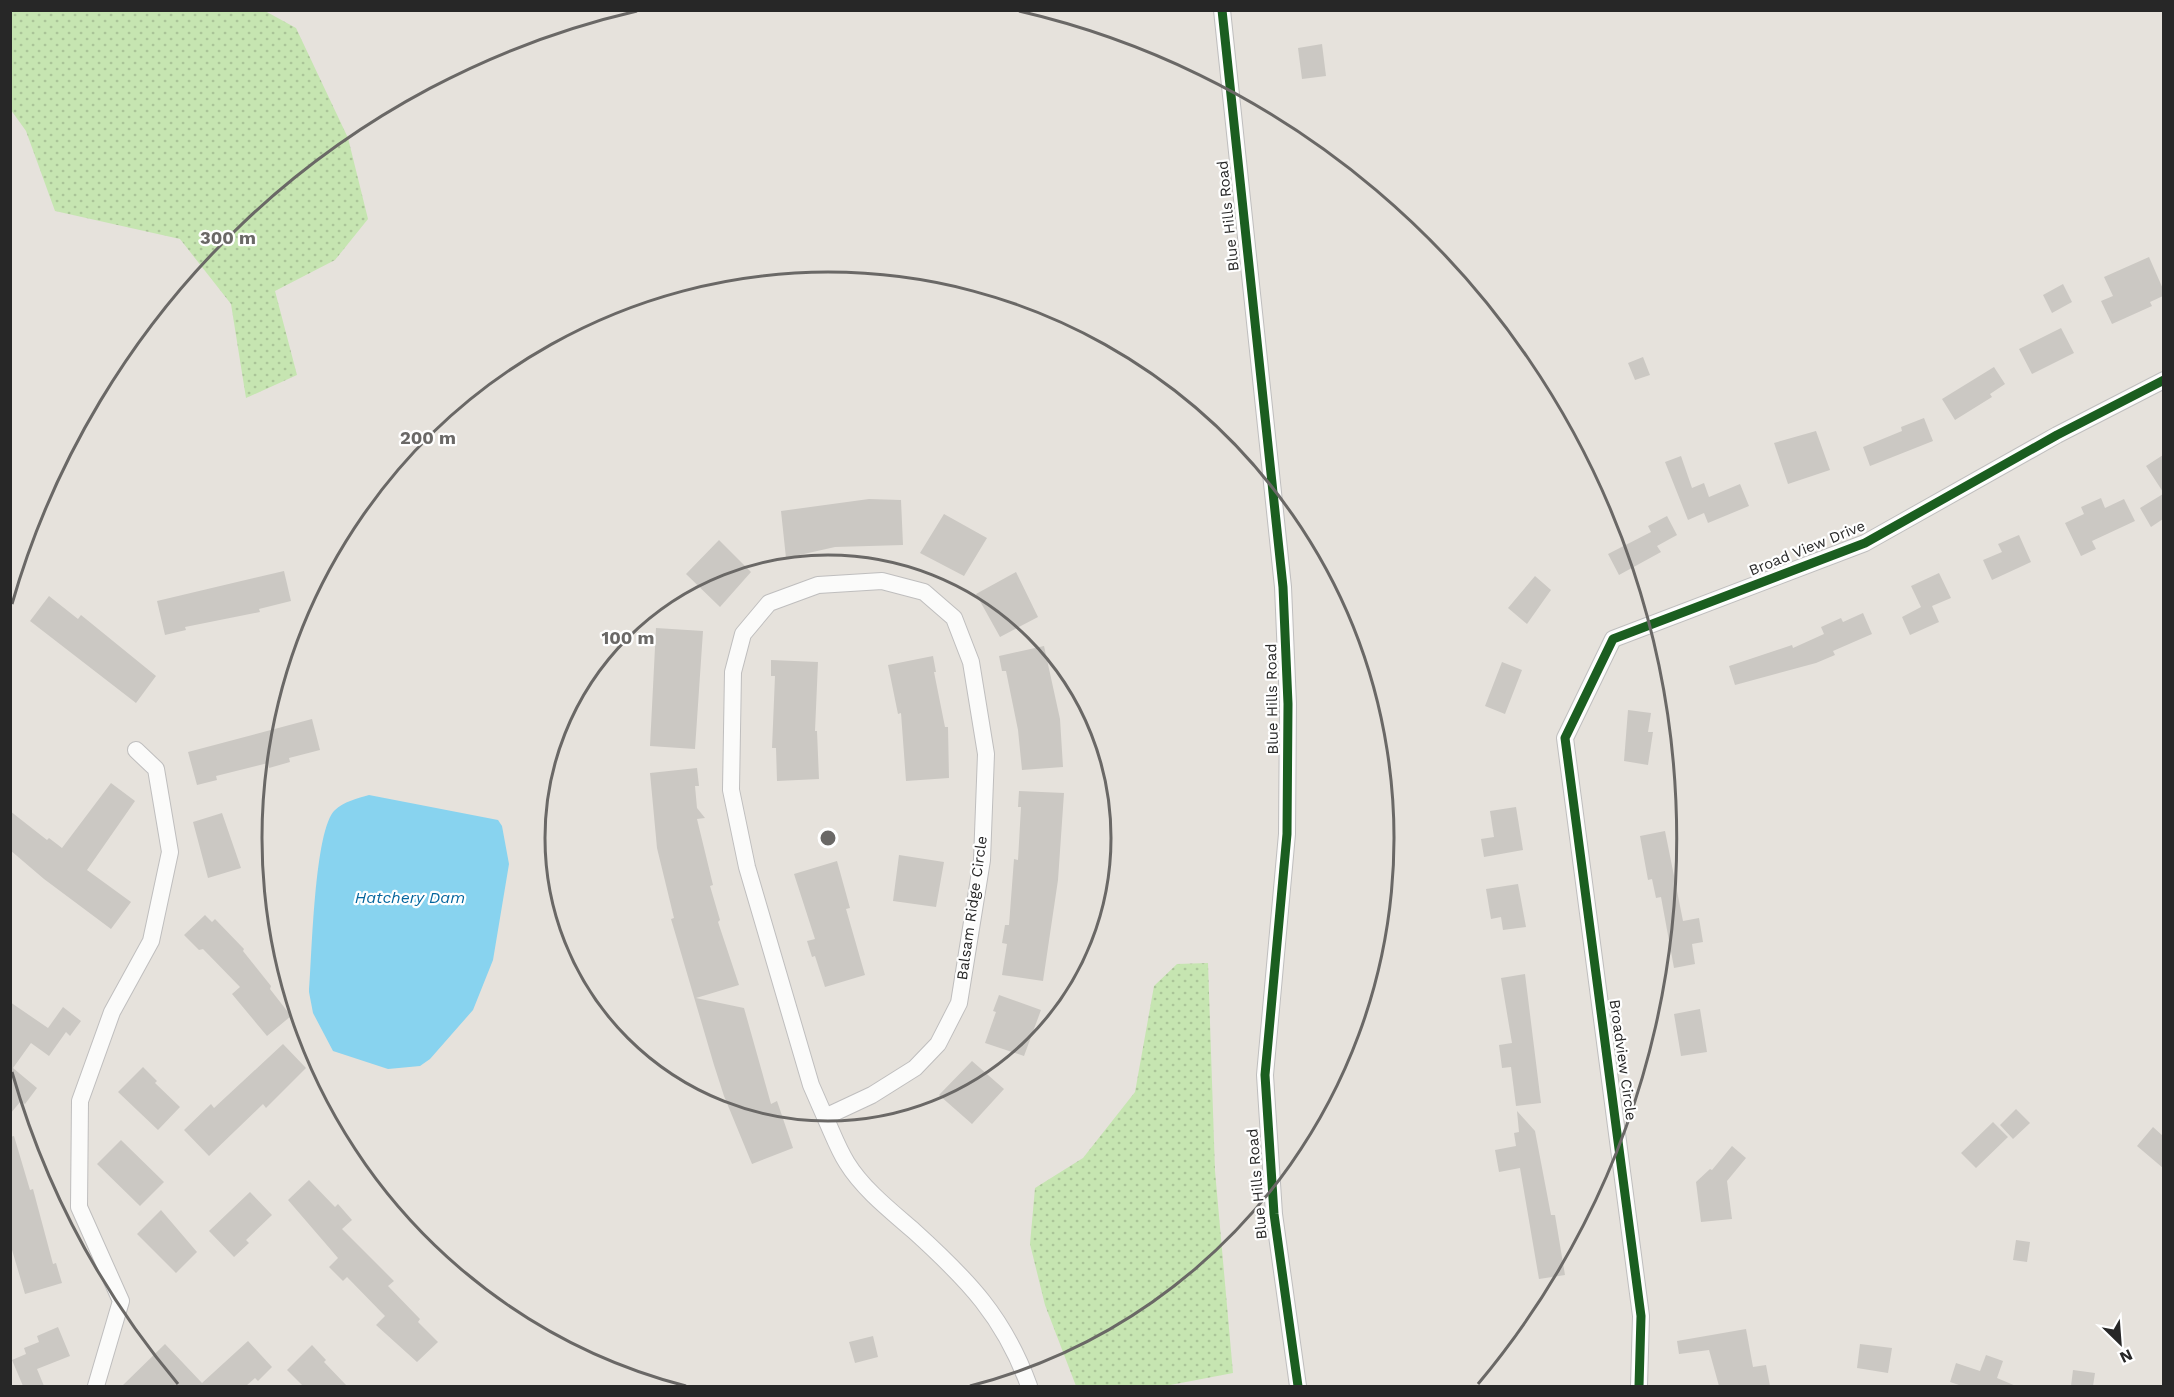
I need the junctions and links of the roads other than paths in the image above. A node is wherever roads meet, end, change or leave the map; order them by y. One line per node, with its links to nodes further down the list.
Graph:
1 (1222, 10): 8 (street, Blue Hills Road)
2 (2163, 380): 3 (street, Broad View Drive)
3 (1565, 738): 9 (street, Broadview Circle)
4 (136, 750): 6 (street)
5 (825, 1117): 5 (street, Balsam Ridge Circle); 7 (street, Balsam Ridge Circle)
6 (96, 1386)
7 (1029, 1386)
8 (1298, 1386)
9 (1639, 1386)

